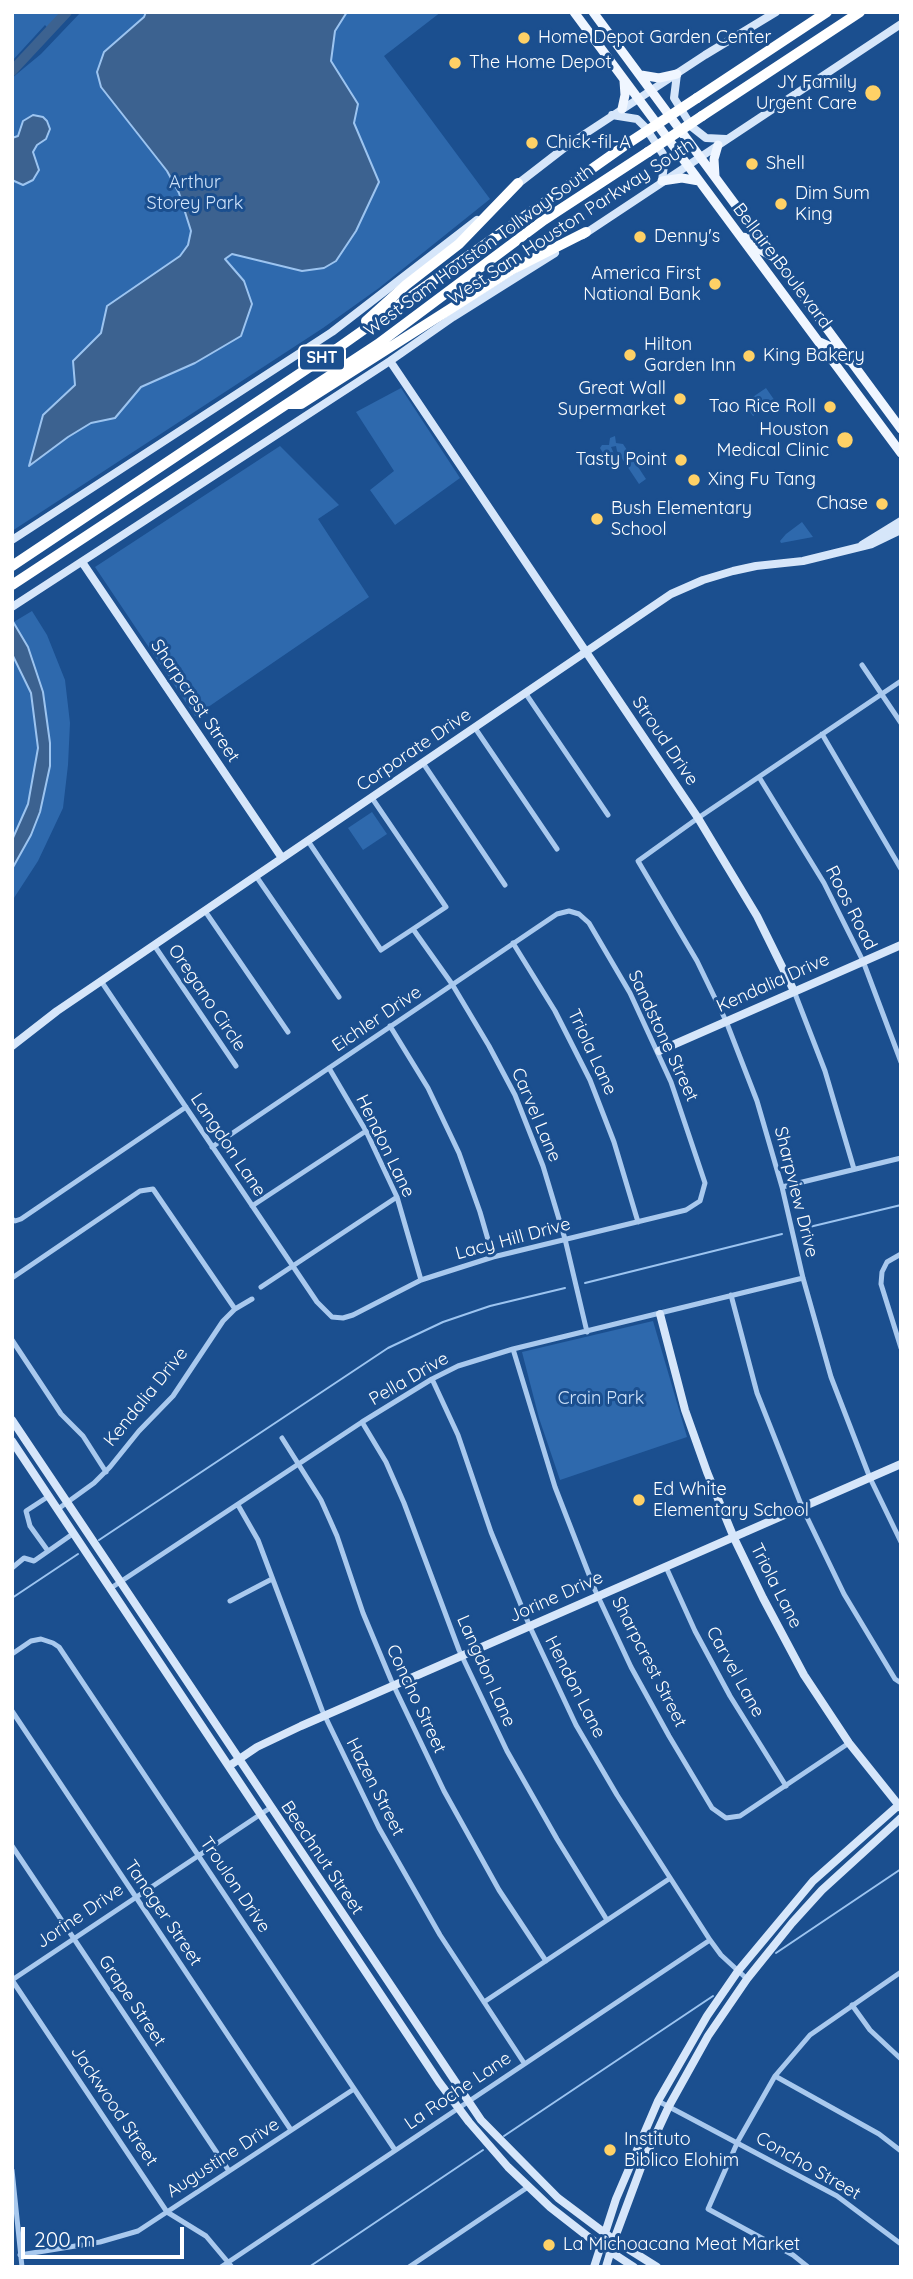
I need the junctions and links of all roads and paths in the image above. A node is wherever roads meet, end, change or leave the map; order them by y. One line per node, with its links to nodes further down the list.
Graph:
1 (575, 12): 9 (main road, Bellaire Boulevard)
2 (593, 12): 7 (main road, Bellaire Boulevard)
3 (776, 12): 8 (main road)
4 (827, 12): 27 (highway, West Sam Houston Tollway South / SHT, bridge)
5 (860, 12): 30 (highway, West Sam Houston Tollway South / SHT, bridge)
6 (901, 24): 14 (main road, West Sam Houston Parkway South)
7 (640, 74): 8 (main road); 10 (main road, Bellaire Boulevard)
8 (677, 74): 10 (main road); 14 (main road)
9 (624, 79): 11 (main road, Bellaire Boulevard); 12 (main road)
10 (652, 90): 11 (main road); 15 (main road, Bellaire Boulevard)
11 (638, 99): 12 (main road); 16 (main road, Bellaire Boulevard)
12 (622, 109): 13 (main road)
13 (612, 116): 18 (main road); 20 (main road)
14 (722, 142): 15 (main road, West Sam Houston Parkway South); 17 (main road)
15 (700, 156): 16 (main road, West Sam Houston Parkway South); 17 (main road, Bellaire Boulevard)
16 (687, 165): 18 (main road, West Sam Houston Parkway South); 19 (main road, Bellaire Boulevard)
17 (716, 178): 23 (main road, Bellaire Boulevard)
18 (662, 181): 19 (main road); 21 (main road, West Sam Houston Parkway South)
19 (699, 181): 22 (main road, Bellaire Boulevard)
20 (518, 183): 27 (highway); 35 (main road)
21 (586, 232): 28 (main road, West Sam Houston Parkway South); 30 (highway)
22 (741, 237): 23 (main road); 24 (main road, Bellaire Boulevard)
23 (773, 256): 25 (main road, Bellaire Boulevard)
24 (796, 311): 25 (main road); 26 (main road, Bellaire Boulevard)
25 (832, 337): 29 (main road, Bellaire Boulevard)
26 (819, 342): 29 (main road); 32 (main road, Bellaire Boulevard)
27 (334, 349): 38 (highway, West Sam Houston Tollway South / SHT)
28 (390, 361): 37 (main road, West Sam Houston Parkway South); 41 (main road, Stroud Drive)
29 (850, 362): 31 (main road, Bellaire Boulevard)
30 (286, 404): 39 (highway, West Sam Houston Tollway South / SHT)
31 (901, 429)
32 (901, 453)
33 (901, 521): 36 (main road, Corporate Drive)
34 (901, 530): 36 (main road, Corporate Drive)
35 (12, 540)
36 (862, 545): 41 (main road, Corporate Drive)
37 (82, 562): 40 (main road, West Sam Houston Parkway South); 56 (main road, Sharpcrest Street)
38 (12, 566)
39 (12, 585)
40 (13, 606)
41 (585, 653): 45 (main road, Corporate Drive); 53 (main road, Stroud Drive)
42 (862, 665): 44 (street)
43 (901, 681): 44 (street)
44 (882, 693): 46 (street); 48 (street)
45 (526, 694): 47 (main road, Corporate Drive); 52 (street)
46 (901, 723)
47 (475, 728): 49 (main road, Corporate Drive); 55 (street)
48 (821, 734): 50 (street); 57 (street)
49 (423, 763): 51 (main road, Corporate Drive); 59 (street)
50 (759, 776): 53 (street); 66 (street, Roos Road)
51 (372, 798): 54 (main road, Corporate Drive); 62 (street)
52 (608, 815)
53 (698, 818): 69 (main road, Stroud Drive); 71 (street, Sharpview Drive)
54 (308, 841): 56 (main road, Corporate Drive); 62 (street)
55 (557, 849)
56 (282, 858): 58 (main road, Corporate Drive)
57 (901, 869)
58 (256, 876): 60 (main road, Corporate Drive); 70 (street)
59 (505, 885)
60 (205, 911): 64 (main road, Corporate Drive); 73 (street)
61 (557, 914): 63 (street, Eichler Drive); 75 (street, Sandstone Street)
62 (414, 929): 68 (street, Carvel Lane)
63 (513, 943): 68 (street, Eichler Drive); 89 (street, Triola Lane)
64 (154, 945): 67 (main road, Corporate Drive); 77 (street, Oregano Circle)
65 (901, 945): 66 (main road, Kendalia Drive)
66 (863, 961): 69 (main road, Kendalia Drive); 76 (street, Roos Road)
67 (101, 981): 74 (main road, Corporate Drive); 79 (street, Langdon Lane)
68 (452, 984): 72 (street, Eichler Drive); 90 (street, Carvel Lane)
69 (794, 991): 71 (main road, Kendalia Drive); 83 (street, Stroud Drive)
70 (339, 997)
71 (726, 1021): 75 (main road, Kendalia Drive); 84 (street, Sharpview Drive)
72 (390, 1026): 78 (street, Eichler Drive); 92 (street)
73 (288, 1032)
74 (12, 1046)
75 (659, 1051): 86 (street, Sandstone Street)
76 (901, 1062)
77 (236, 1066)
78 (329, 1068): 80 (street, Hendon Lane); 81 (street, Eichler Drive)
79 (186, 1107): 81 (street, Langdon Lane); 88 (street)
80 (366, 1131): 85 (street, Hendon Lane); 87 (street)
81 (212, 1147): 87 (street, Langdon Lane)
82 (901, 1158): 83 (street)
83 (854, 1169): 84 (street)
84 (782, 1187): 95 (street, Sharpview Drive)
85 (397, 1197): 93 (street); 96 (street, Hendon Lane)
86 (700, 1200): 89 (street, Lacy Hill Drive)
87 (252, 1206): 93 (street, Langdon Lane)
88 (12, 1219)
89 (638, 1222): 90 (street, Lacy Hill Drive)
90 (565, 1239): 92 (street, Lacy Hill Drive); 103 (street, Carvel Lane)
91 (901, 1254): 105 (street)
92 (493, 1257): 96 (street, Lacy Hill Drive)
93 (292, 1266): 97 (street); 102 (street, Langdon Lane)
94 (12, 1278): 100 (street)
95 (803, 1278): 98 (street, Pella Drive); 115 (street, Sharpview Drive)
96 (421, 1280): 102 (street, Lacy Hill Drive)
97 (261, 1287)
98 (731, 1295): 101 (street, Pella Drive); 119 (street)
99 (252, 1299): 100 (street, Kendalia Drive)
100 (235, 1309): 114 (street, Kendalia Drive)
101 (660, 1314): 103 (street, Pella Drive); 122 (main road, Triola Lane)
102 (337, 1318)
103 (587, 1332): 106 (street, Pella Drive)
104 (12, 1340): 114 (street)
105 (901, 1348)
106 (513, 1349): 107 (street, Pella Drive); 130 (street, Sharpcrest Street)
107 (432, 1379): 108 (street, Pella Drive); 132 (street, Hendon Lane)
108 (362, 1422): 112 (street, Pella Drive); 134 (street, Langdon Lane)
109 (13, 1423): 117 (main road, Beechnut Street)
110 (282, 1438): 112 (street, Concho Street)
111 (12, 1441): 116 (main road, Beechnut Street)
112 (300, 1464): 118 (street, Pella Drive); 138 (street, Concho Street)
113 (901, 1464): 115 (main road, Jorine Drive)
114 (106, 1472): 117 (street, Kendalia Drive)
115 (870, 1478): 119 (main road, Jorine Drive); 123 (street, Sharpview Drive)
116 (49, 1496): 120 (main road, Beechnut Street); 124 (street)
117 (67, 1503): 120 (street, Kendalia Drive); 128 (main road, Beechnut Street)
118 (237, 1504): 127 (street, Hazen Street); 128 (street, Pella Drive)
119 (802, 1507): 122 (main road, Jorine Drive); 137 (street)
120 (58, 1509): 121 (main road, Beechnut Street)
121 (74, 1533): 124 (street); 129 (main road, Beechnut Street)
122 (734, 1538): 126 (main road, Jorine Drive); 141 (main road, Triola Lane)
123 (901, 1542)
124 (48, 1552): 125 (street)
125 (13, 1565)
126 (666, 1567): 130 (main road, Jorine Drive); 144 (street, Carvel Lane)
127 (272, 1578): 131 (street); 140 (street, Hazen Street)
128 (121, 1582): 129 (street, Pella Drive); 135 (main road, Beechnut Street)
129 (111, 1588): 136 (main road, Beechnut Street)
130 (597, 1596): 132 (main road, Jorine Drive); 144 (street, Sharpcrest Street)
131 (230, 1601)
132 (530, 1627): 134 (main road, Jorine Drive); 151 (street, Hendon Lane)
133 (12, 1654): 150 (street, Troulon Drive)
134 (462, 1656): 138 (main road, Jorine Drive); 157 (street, Langdon Lane)
135 (179, 1670): 136 (main road); 142 (main road, Beechnut Street)
136 (169, 1677): 143 (main road, Beechnut Street)
137 (901, 1683)
138 (394, 1686): 140 (main road, Jorine Drive); 160 (street, Concho Street)
139 (12, 1710): 154 (street, Tanager Street)
140 (325, 1716): 142 (main road, Jorine Drive); 165 (street, Hazen Street)
141 (849, 1743): 144 (street); 145 (main road, Triola Lane)
142 (238, 1760): 143 (main road, Jorine Drive); 146 (main road, Beechnut Street)
143 (229, 1766): 147 (main road, Beechnut Street)
144 (786, 1786)
145 (900, 1805): 152 (main road)
146 (270, 1808): 147 (street, Jorine Drive); 155 (main road, Beechnut Street)
147 (261, 1814): 150 (street, Jorine Drive); 156 (main road, Beechnut Street)
148 (901, 1818): 153 (main road)
149 (12, 1846): 158 (street, Grape Street)
150 (199, 1856): 154 (street, Jorine Drive); 172 (street, Troulon Drive)
151 (669, 1879): 157 (street); 159 (street, Hendon Lane)
152 (813, 1881): 153 (main road); 161 (main road)
153 (822, 1890): 163 (main road)
154 (136, 1897): 158 (street, Jorine Drive); 177 (street, Tanager Street)
155 (334, 1903): 156 (main road); 167 (main road, Beechnut Street)
156 (324, 1910): 168 (main road, Beechnut Street)
157 (607, 1920): 160 (street)
158 (74, 1939): 164 (street, Jorine Drive); 182 (street, Grape Street)
159 (710, 1940): 161 (street, Hendon Lane); 170 (street, La Roche Lane)
160 (545, 1961): 165 (street)
161 (738, 1970): 163 (street, Hendon Lane); 173 (main road)
162 (901, 1972): 166 (street)
163 (747, 1979): 175 (main road)
164 (12, 1980): 184 (street, Jackwood Street)
165 (484, 2002): 170 (street, Hazen Street)
166 (852, 2005): 169 (street); 171 (street)
167 (405, 2009): 168 (main road); 174 (main road, Beechnut Street)
168 (395, 2015): 176 (main road, Beechnut Street)
169 (901, 2059)
170 (524, 2063): 174 (street, La Roche Lane)
171 (775, 2076): 178 (street); 180 (street)
172 (354, 2089): 177 (street, Augustine Drive); 179 (street, Troulon Drive)
173 (659, 2101): 175 (street, Concho Street); 185 (main road)
174 (467, 2102): 176 (street, La Roche Lane); 185 (main road, Beechnut Street)
175 (669, 2106): 178 (street, Concho Street); 186 (main road)
176 (458, 2108): 179 (street, La Roche Lane); 183 (main road, Beechnut Street)
177 (291, 2130): 182 (street, Augustine Drive)
178 (738, 2141): 187 (street, Concho Street); 199 (street)
179 (395, 2150): 191 (street, La Roche Lane)
180 (901, 2151)
181 (12, 2170): 190 (street)
182 (229, 2171): 184 (street, Augustine Drive)
183 (528, 2187): 188 (main road, Beechnut Street); 194 (street)
184 (167, 2212): 190 (street, Augustine Drive); 191 (street, Jackwood Street)
185 (604, 2233): 186 (main road, Beechnut Street); 188 (main road)
186 (614, 2239): 189 (main road); 198 (main road, Beechnut Street)
187 (901, 2244)
188 (600, 2246): 189 (main road, Beechnut Street); 195 (main road)
189 (610, 2253): 196 (main road); 197 (main road, Beechnut Street)
190 (20, 2255): 192 (street)
191 (230, 2264): 193 (street, La Roche Lane)
192 (22, 2267)
193 (221, 2267)
194 (409, 2267)
195 (594, 2267)
196 (606, 2267)
197 (634, 2267)
198 (657, 2267)
199 (808, 2267)

